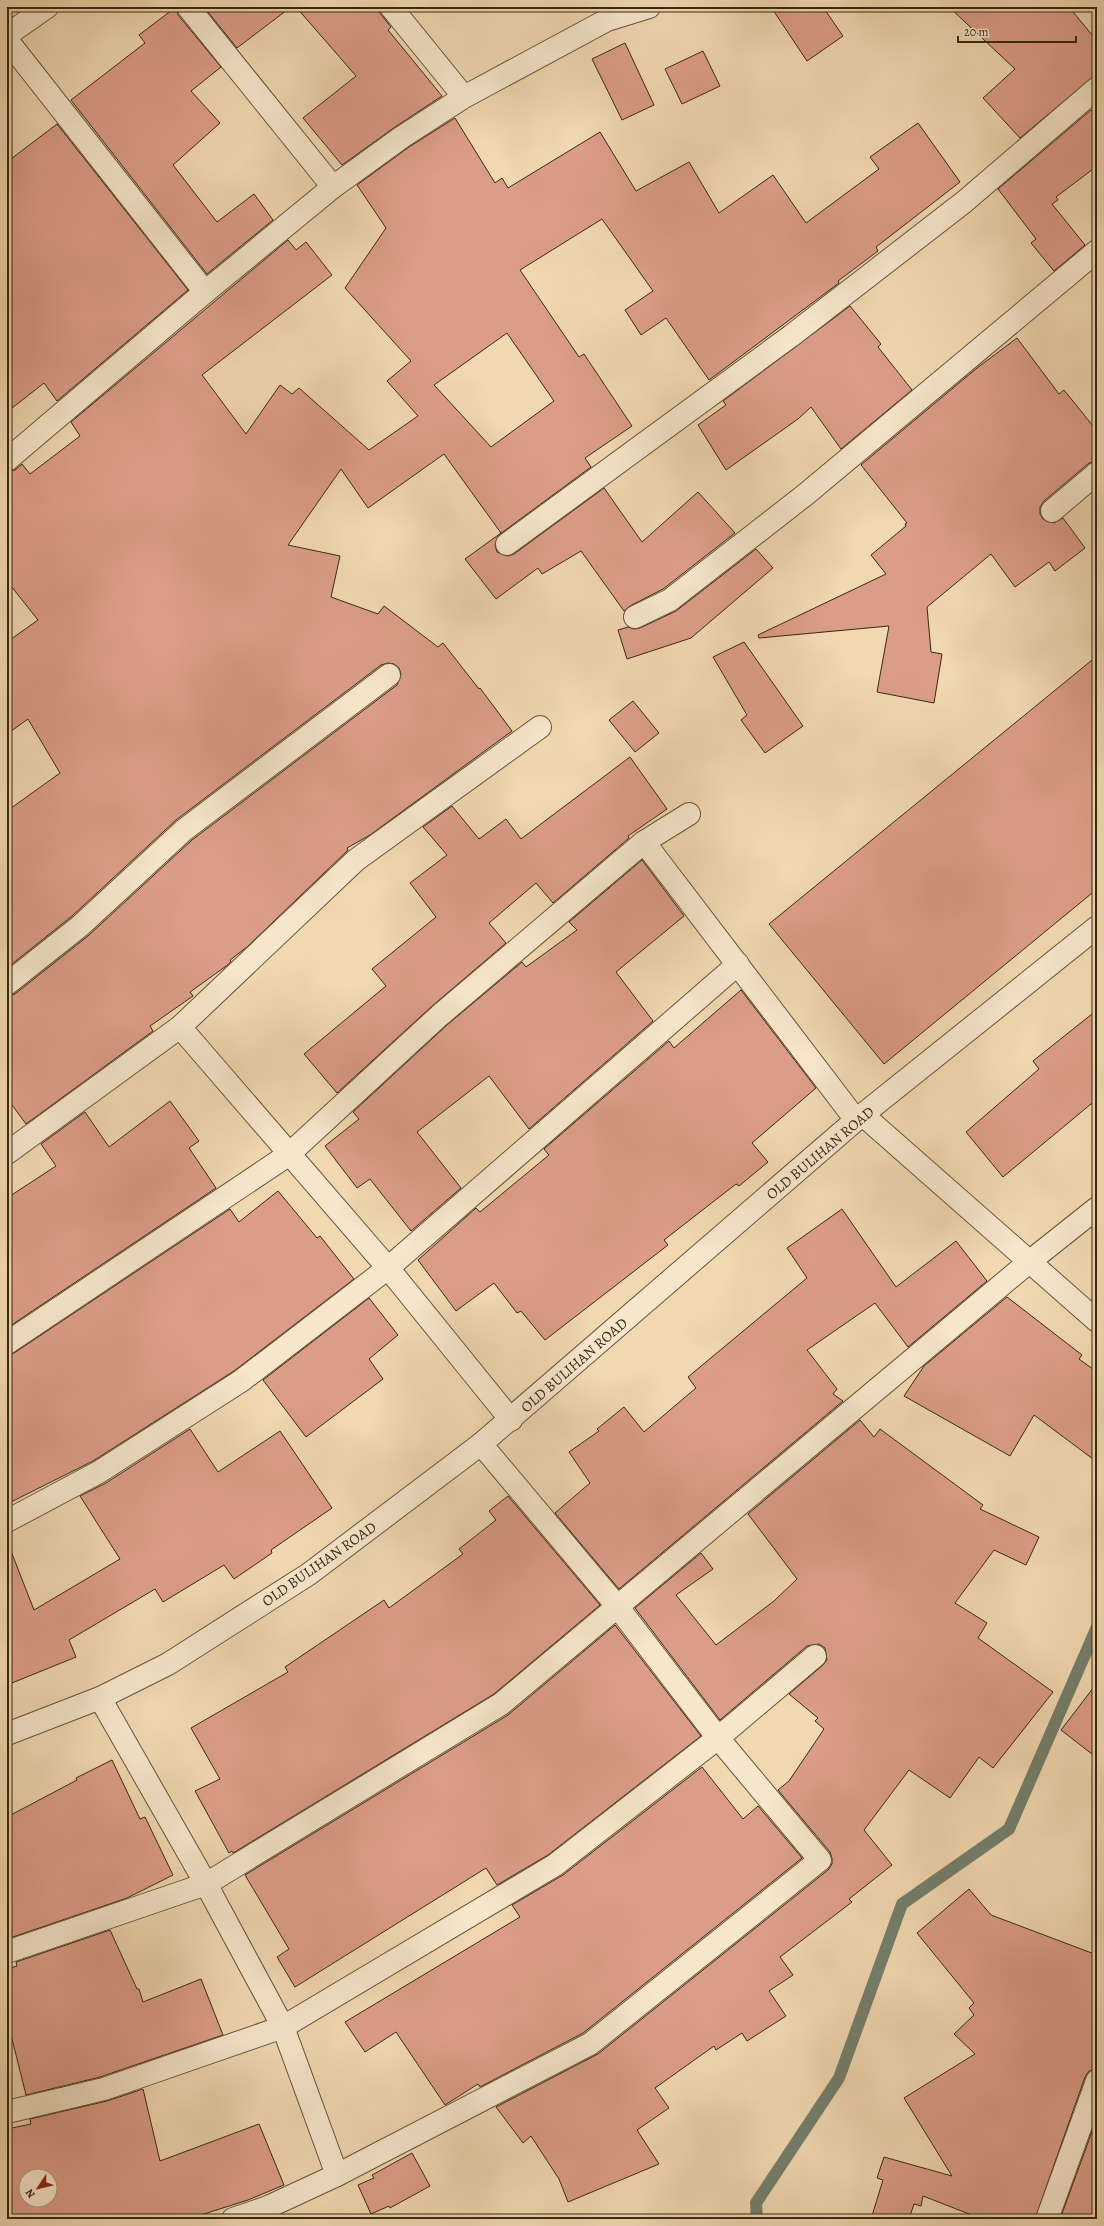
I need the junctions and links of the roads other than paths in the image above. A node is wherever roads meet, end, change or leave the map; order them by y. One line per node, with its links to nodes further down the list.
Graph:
1 (47, 7): 5 (street)
2 (188, 7): 9 (street)
3 (391, 7): 8 (street)
4 (649, 7): 8 (street)
5 (7, 35)
6 (7, 40): 11 (street)
7 (1097, 88): 15 (street)
8 (464, 97): 9 (street)
9 (333, 188): 11 (street)
10 (1097, 251): 16 (street)
11 (205, 292): 12 (street)
12 (7, 460)
13 (1097, 473): 14 (street)
14 (1052, 511)
15 (507, 544)
16 (635, 618)
17 (389, 675): 23 (street)
18 (540, 727): 24 (street)
19 (689, 814): 20 (street)
20 (644, 842): 22 (street); 27 (street)
21 (1097, 927): 25 (street, OLD BULIHAN ROAD)
22 (738, 964): 25 (street); 30 (street)
23 (7, 984)
24 (180, 1027): 26 (street); 27 (street)
25 (860, 1118): 29 (street); 33 (street, OLD BULIHAN ROAD)
26 (7, 1153)
27 (288, 1155): 30 (street); 32 (street)
28 (1097, 1208): 29 (street)
29 (1029, 1262): 31 (street); 36 (street)
30 (388, 1268): 33 (street); 35 (street)
31 (1097, 1321)
32 (7, 1343)
33 (511, 1420): 34 (street, OLD BULIHAN ROAD)
34 (482, 1444): 36 (street); 38 (street, OLD BULIHAN ROAD)
35 (7, 1521)
36 (617, 1606): 40 (street); 41 (street)
37 (815, 1656): 40 (street)
38 (100, 1698): 39 (street, OLD BULIHAN ROAD); 41 (street)
39 (7, 1734)
40 (718, 1738): 43 (street); 46 (street)
41 (206, 1884): 42 (street); 43 (street)
42 (7, 1952)
43 (283, 2027): 45 (street); 46 (street)
44 (1097, 2081): 48 (street)
45 (7, 2112)
46 (337, 2175): 47 (street)
47 (233, 2219)
48 (1047, 2219)

